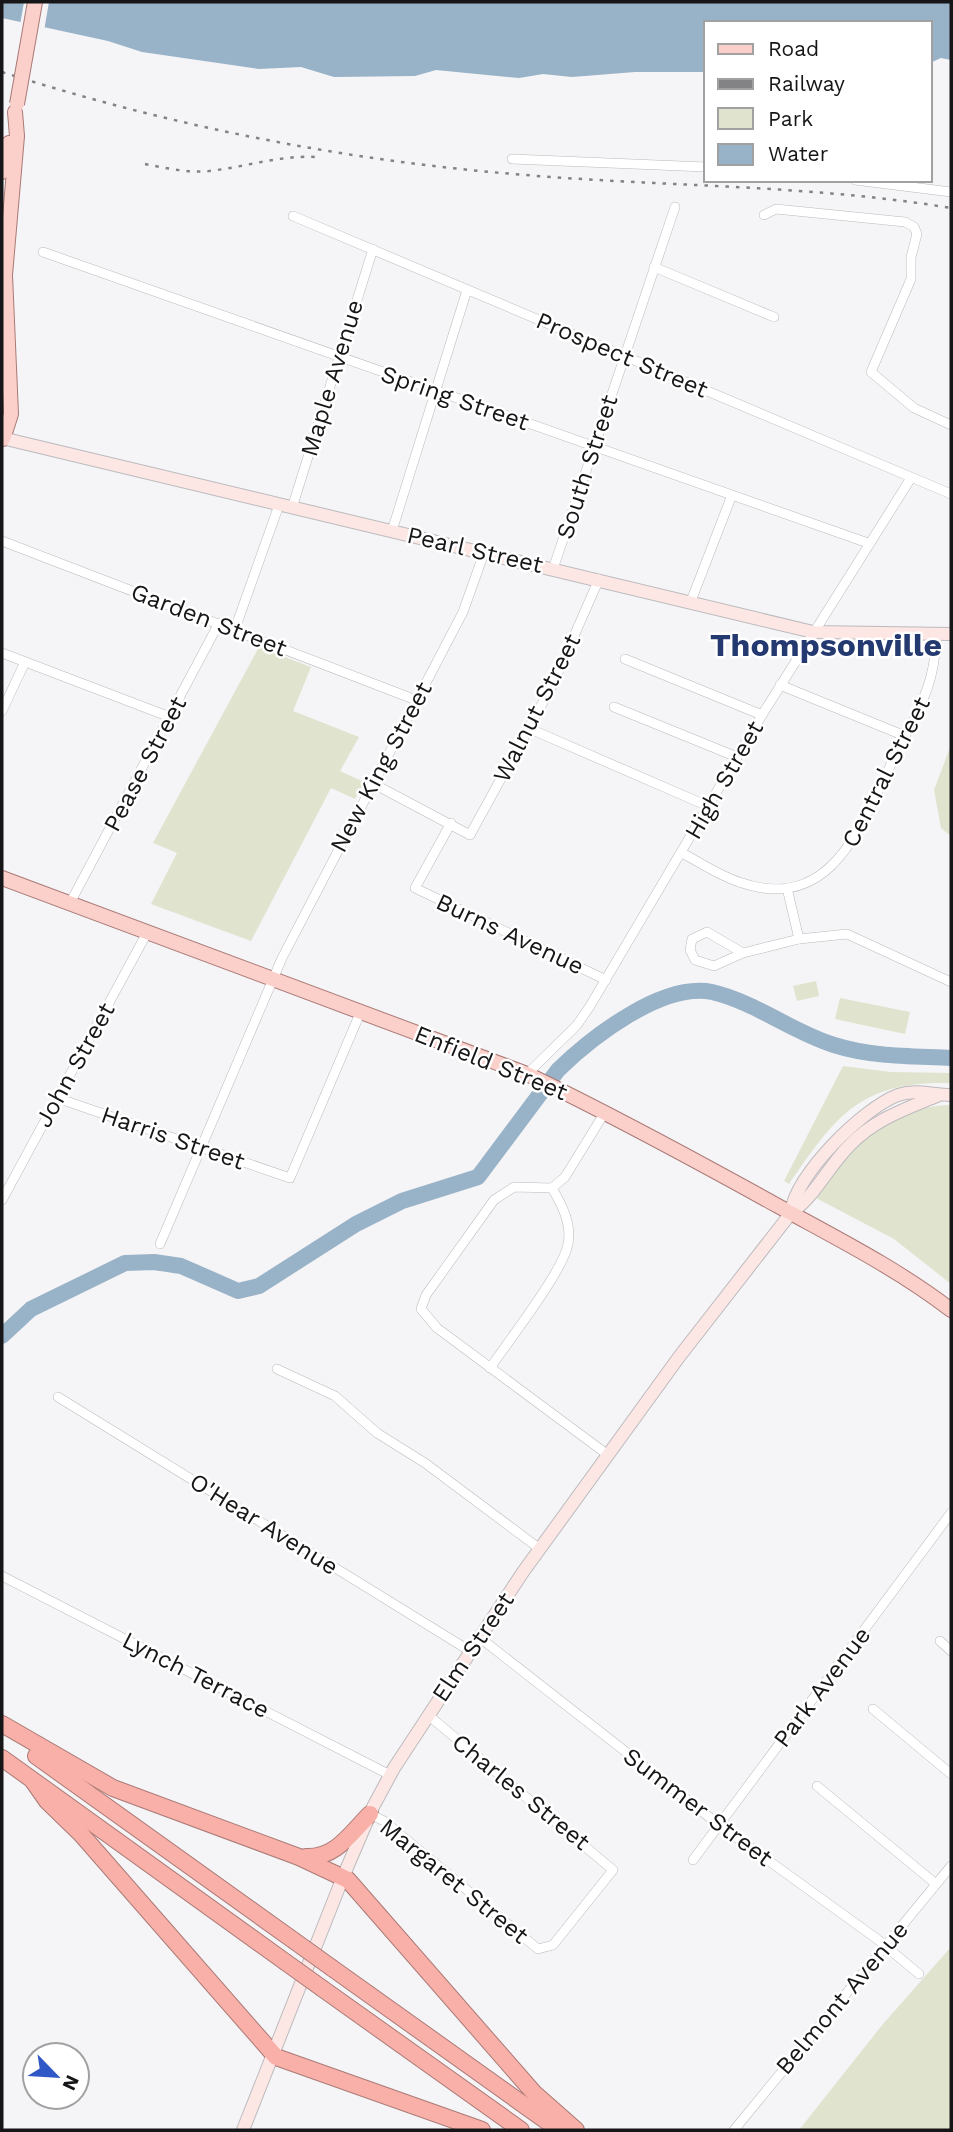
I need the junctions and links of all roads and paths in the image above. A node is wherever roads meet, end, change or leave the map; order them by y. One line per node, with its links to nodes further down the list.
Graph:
1 (35, 2): 2 (main road, bridge)
2 (16, 108): 4 (main road); 20 (main road)
3 (512, 159): 5 (street)
4 (3, 167)
5 (704, 167)
6 (871, 182): 7 (street)
7 (951, 192)
8 (675, 207): 13 (street, South Street)
9 (764, 215): 19 (street)
10 (293, 216): 11 (street, Prospect Street)
11 (373, 248): 14 (street, Prospect Street); 17 (street, Maple Avenue)
12 (43, 252): 17 (street, Spring Street)
13 (654, 267): 15 (street); 16 (street, South Street)
14 (467, 290): 16 (street, Prospect Street); 18 (street)
15 (774, 317)
16 (624, 355): 21 (street, South Street); 22 (street, Prospect Street)
17 (339, 356): 18 (street, Spring Street); 25 (street, Maple Avenue)
18 (435, 390): 21 (street, Spring Street); 26 (street)
19 (951, 425)
20 (2, 440): 25 (street, Pearl Street)
21 (593, 446): 24 (street, Spring Street); 30 (street, South Street)
22 (911, 478): 23 (street, Prospect Street); 28 (street, High Street)
23 (951, 494)
24 (732, 495): 28 (street, Spring Street); 32 (street)
25 (286, 507): 26 (street, Pearl Street); 34 (street)
26 (392, 531): 29 (street, Pearl Street)
27 (2, 541): 33 (street, Garden Street)
28 (868, 543): 35 (street, High Street)
29 (484, 554): 30 (street, Pearl Street); 42 (street, New King Street)
30 (553, 569): 31 (street, Pearl Street)
31 (599, 579): 32 (street, Pearl Street); 47 (street, Walnut Street)
32 (691, 601): 35 (street, Pearl Street)
33 (219, 624): 34 (street, Garden Street); 46 (street, Pease Street)
34 (235, 629): 42 (street, Garden Street)
35 (813, 632): 37 (street, Pearl Street); 41 (street, High Street)
36 (951, 634): 37 (street, Pearl Street)
37 (936, 636): 48 (street, Central Street)
38 (2, 653): 40 (street)
39 (625, 659): 45 (street)
40 (25, 662): 44 (street); 46 (street)
41 (780, 685): 45 (street, High Street); 48 (street)
42 (416, 700): 50 (street, New King Street)
43 (614, 707): 49 (street)
44 (2, 710)
45 (762, 715): 49 (street, High Street)
46 (170, 717): 56 (street, Pease Street)
47 (528, 728): 51 (street); 52 (street, Walnut Street)
48 (905, 736): 55 (street, Central Street)
49 (737, 757): 51 (street, High Street)
50 (372, 783): 52 (street); 60 (street, New King Street)
51 (710, 807): 53 (street, High Street)
52 (451, 823): 61 (street, Burns Avenue)
53 (682, 853): 55 (street, Central Street); 61 (street, High Street)
54 (2, 878): 56 (main road, Enfield Street)
55 (787, 888): 58 (street)
56 (70, 903): 57 (main road, Enfield Street)
57 (148, 931): 60 (main road, Enfield Street); 66 (street, John Street)
58 (799, 939): 59 (street); 62 (street)
59 (743, 953): 59 (street)
60 (273, 978): 63 (main road, Enfield Street); 68 (street, New King Street)
61 (606, 980): 64 (street, High Street)
62 (951, 982)
63 (361, 1011): 64 (main road, Enfield Street); 68 (street, Harris Street)
64 (534, 1077): 67 (main road, Enfield Street)
65 (945, 1095): 71 (street, Elm Street)
66 (57, 1098): 68 (street, Harris Street); 70 (street, John Street)
67 (605, 1112): 69 (street); 71 (main road, Enfield Street)
68 (202, 1148): 72 (street, New King Street)
69 (552, 1188): 75 (street); 75 (street)
70 (2, 1200)
71 (791, 1213): 73 (main road, Enfield Street); 77 (street, Elm Street)
72 (160, 1244)
73 (951, 1310)
74 (277, 1368): 79 (street)
75 (490, 1368): 77 (street)
76 (58, 1397): 83 (street, O'Hear Avenue)
77 (608, 1455): 79 (street, Elm Street)
78 (951, 1513): 95 (street, Park Avenue)
79 (540, 1549): 81 (street, Elm Street)
80 (2, 1576): 91 (street, Lynch Terrace)
81 (479, 1637): 83 (street, Elm Street); 95 (street, Summer Street)
82 (940, 1641): 84 (street)
83 (470, 1651): 86 (street, Elm Street)
84 (951, 1651)
85 (873, 1709): 90 (street)
86 (428, 1715): 91 (street, Elm Street); 102 (street, Charles Street)
87 (2, 1724): 96 (highway)
88 (2, 1731): 108 (highway, bridge)
89 (2, 1758): 92 (highway)
90 (951, 1774)
91 (390, 1775): 94 (street, Elm Street)
92 (33, 1781): 104 (highway); 107 (highway, bridge)
93 (817, 1786): 100 (street)
94 (370, 1814): 96 (highway); 99 (street, Elm Street); 102 (street, Margaret Street)
95 (718, 1824): 97 (street, Park Avenue); 101 (street, Summer Street)
96 (299, 1857): 99 (highway)
97 (693, 1860)
98 (951, 1866): 100 (street, Belmont Avenue)
99 (343, 1877): 104 (street, Elm Street); 109 (highway)
100 (936, 1884): 101 (street, Belmont Avenue)
101 (885, 1946): 103 (street, Summer Street); 110 (street, Belmont Avenue)
102 (538, 1949)
103 (919, 1974)
104 (273, 2054): 105 (street, Elm Street); 106 (highway)
105 (243, 2130)
106 (482, 2130)
107 (520, 2130)
108 (559, 2130)
109 (576, 2130)
110 (734, 2130)

